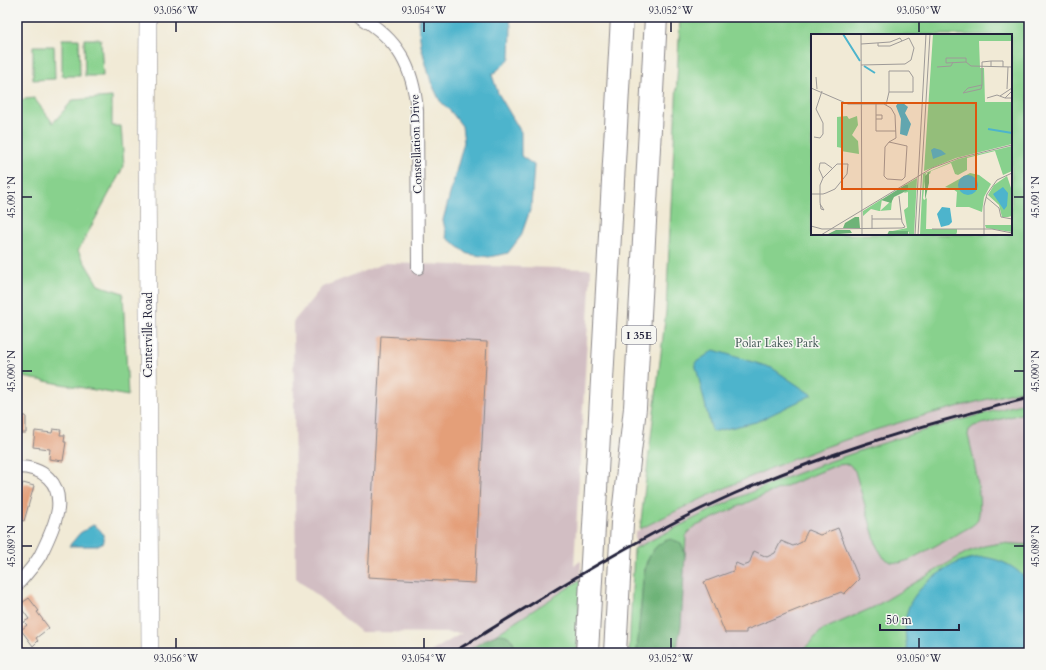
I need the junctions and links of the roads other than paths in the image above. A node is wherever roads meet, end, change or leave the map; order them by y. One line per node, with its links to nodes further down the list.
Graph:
1 (148, 17): 8 (main road, Centerville Road)
2 (360, 17): 5 (street, Constellation Drive)
3 (622, 17): 9 (highway, I 35E)
4 (656, 17): 10 (highway, I 35E)
5 (418, 268)
6 (17, 467): 7 (street)
7 (17, 585)
8 (150, 653)
9 (587, 653)
10 (615, 653)

